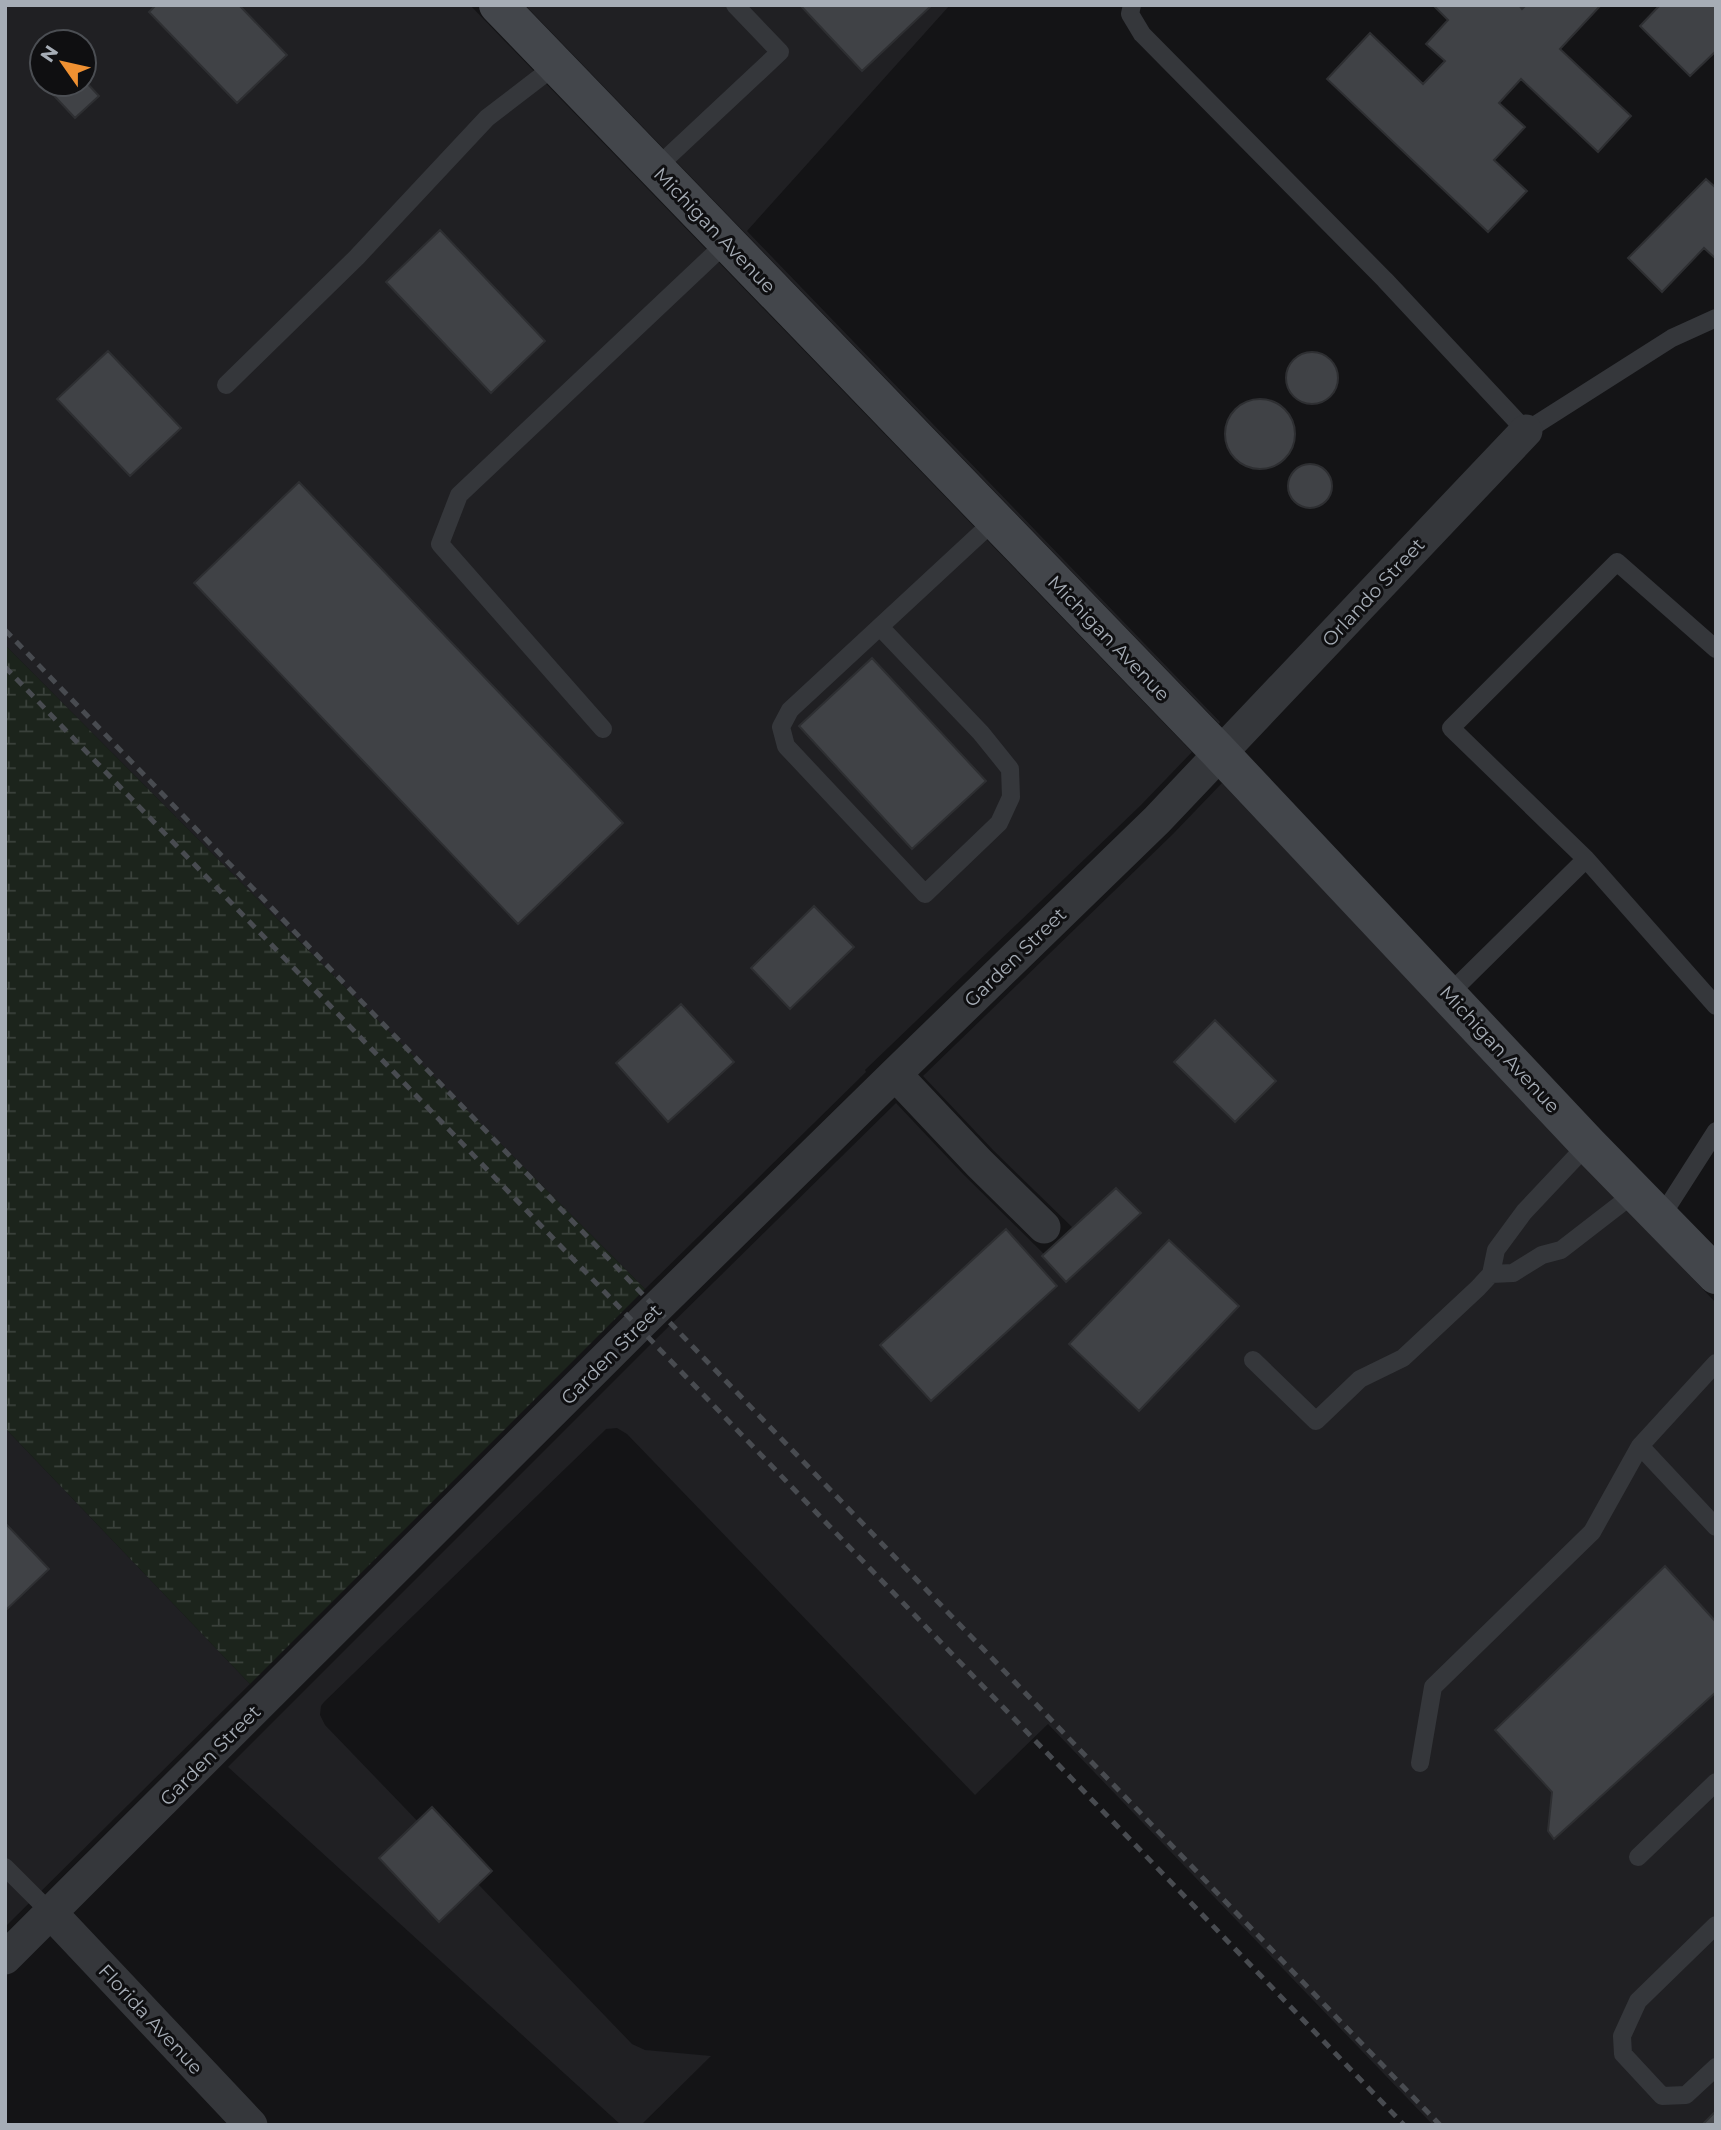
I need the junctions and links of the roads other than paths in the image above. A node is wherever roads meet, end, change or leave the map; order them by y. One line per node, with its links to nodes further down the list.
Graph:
1 (735, 5): 5 (lane)
2 (1132, 5): 9 (lane)
3 (510, 9): 4 (main road, Michigan Avenue)
4 (556, 65): 5 (main road, Michigan Avenue); 8 (lane)
5 (656, 168): 6 (main road, Michigan Avenue)
6 (727, 242): 10 (main road, Michigan Avenue); 13 (lane)
7 (1716, 318): 9 (lane)
8 (226, 385)
9 (1526, 431): 14 (street, Orlando Street)
10 (995, 520): 11 (lane); 14 (main road, Michigan Avenue)
11 (880, 627): 11 (lane)
12 (1716, 649): 15 (lane)
13 (603, 729)
14 (1220, 753): 16 (main road, Michigan Avenue); 18 (street, Garden Street)
15 (1586, 859): 16 (lane); 17 (lane)
16 (1449, 994): 20 (main road, Michigan Avenue)
17 (1716, 1006)
18 (894, 1074): 22 (street); 33 (street, Garden Street)
19 (1716, 1131): 21 (lane)
20 (1588, 1144): 21 (main road, Michigan Avenue); 23 (lane)
21 (1648, 1205): 23 (lane); 24 (main road, Michigan Avenue)
22 (1044, 1227)
23 (1491, 1274): 25 (lane)
24 (1716, 1275)
25 (1253, 1360)
26 (1716, 1363): 27 (lane)
27 (1640, 1446): 28 (lane); 29 (lane)
28 (1716, 1527)
29 (1420, 1763)
30 (1716, 1782): 31 (lane)
31 (1638, 1857)
32 (5, 1867): 33 (lane)
33 (51, 1913): 35 (street, Garden Street); 37 (street, Florida Avenue)
34 (1716, 1925): 36 (lane)
35 (5, 1958)
36 (1716, 2067)
37 (251, 2125)

